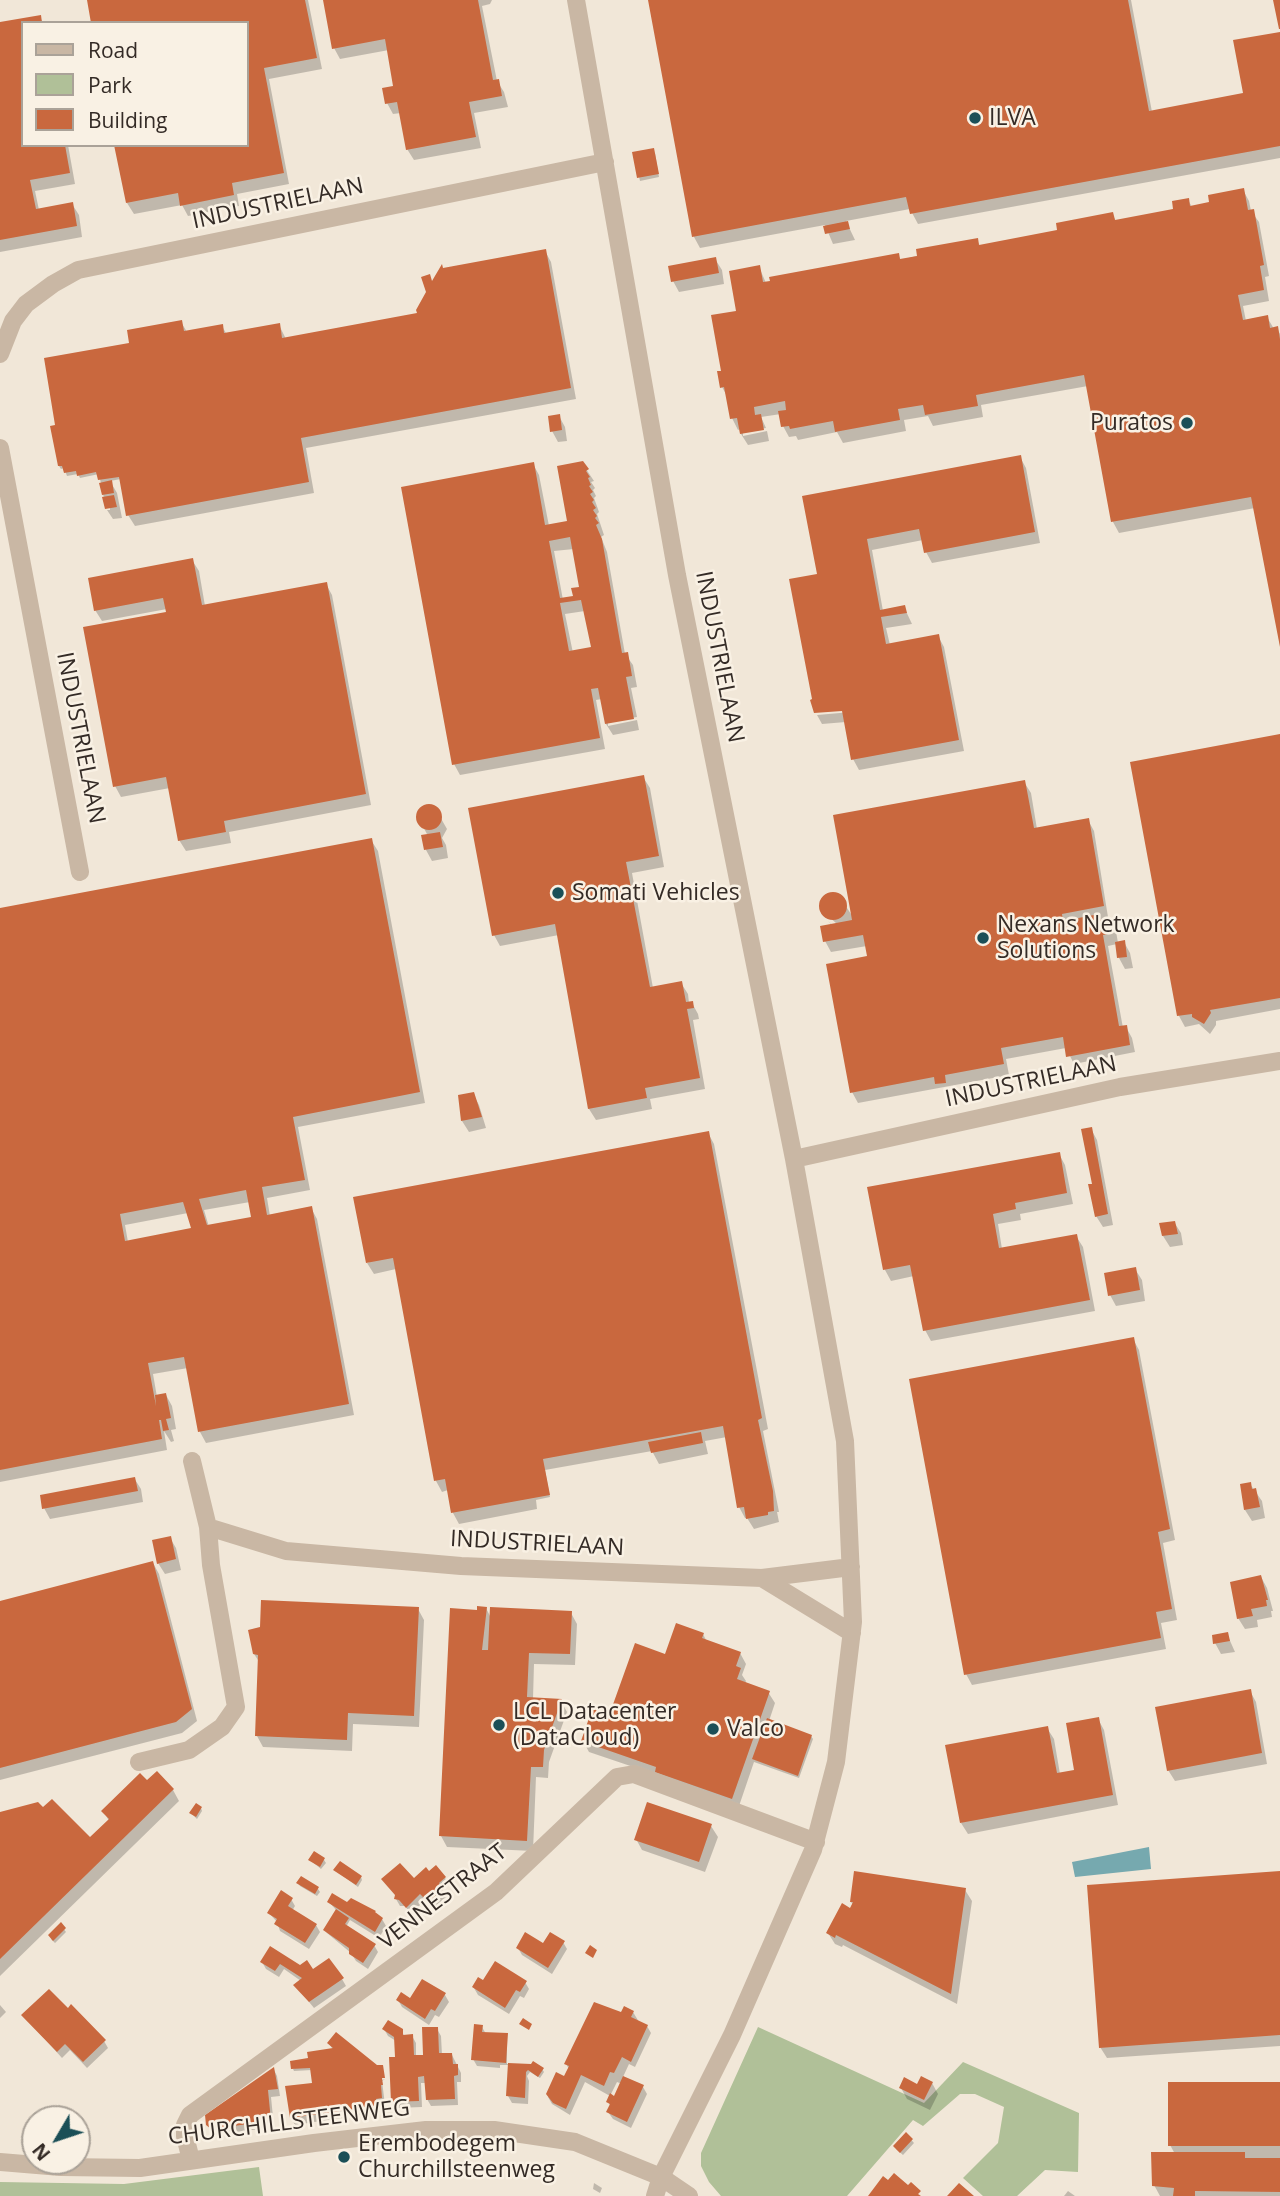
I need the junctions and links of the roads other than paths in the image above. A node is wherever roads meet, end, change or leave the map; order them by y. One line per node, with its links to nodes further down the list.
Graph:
1 (576, 0): 2 (street, INDUSTRIELAAN)
2 (605, 162): 3 (street, INDUSTRIELAAN); 7 (street, INDUSTRIELAAN)
3 (0, 354)
4 (0, 448): 5 (street, INDUSTRIELAAN)
5 (80, 872)
6 (1280, 1061): 7 (street, INDUSTRIELAAN)
7 (794, 1159): 10 (street, INDUSTRIELAAN)
8 (192, 1461): 9 (street)
9 (208, 1527): 11 (street, INDUSTRIELAAN); 13 (street)
10 (851, 1567): 11 (street); 12 (street, INDUSTRIELAAN)
11 (762, 1578): 12 (street, INDUSTRIELAAN)
12 (852, 1633): 14 (street, INDUSTRIELAAN)
13 (139, 1762)
14 (816, 1842): 15 (street, VENNESTRAAT); 17 (street, INDUSTRIELAAN)
15 (191, 2160): 16 (street, CHURCHILLSTEENWEG); 17 (street, CHURCHILLSTEENWEG)
16 (0, 2162)
17 (661, 2177): 18 (street); 19 (street, CHURCHILLSTEENWEG)
18 (655, 2196)
19 (689, 2196)

